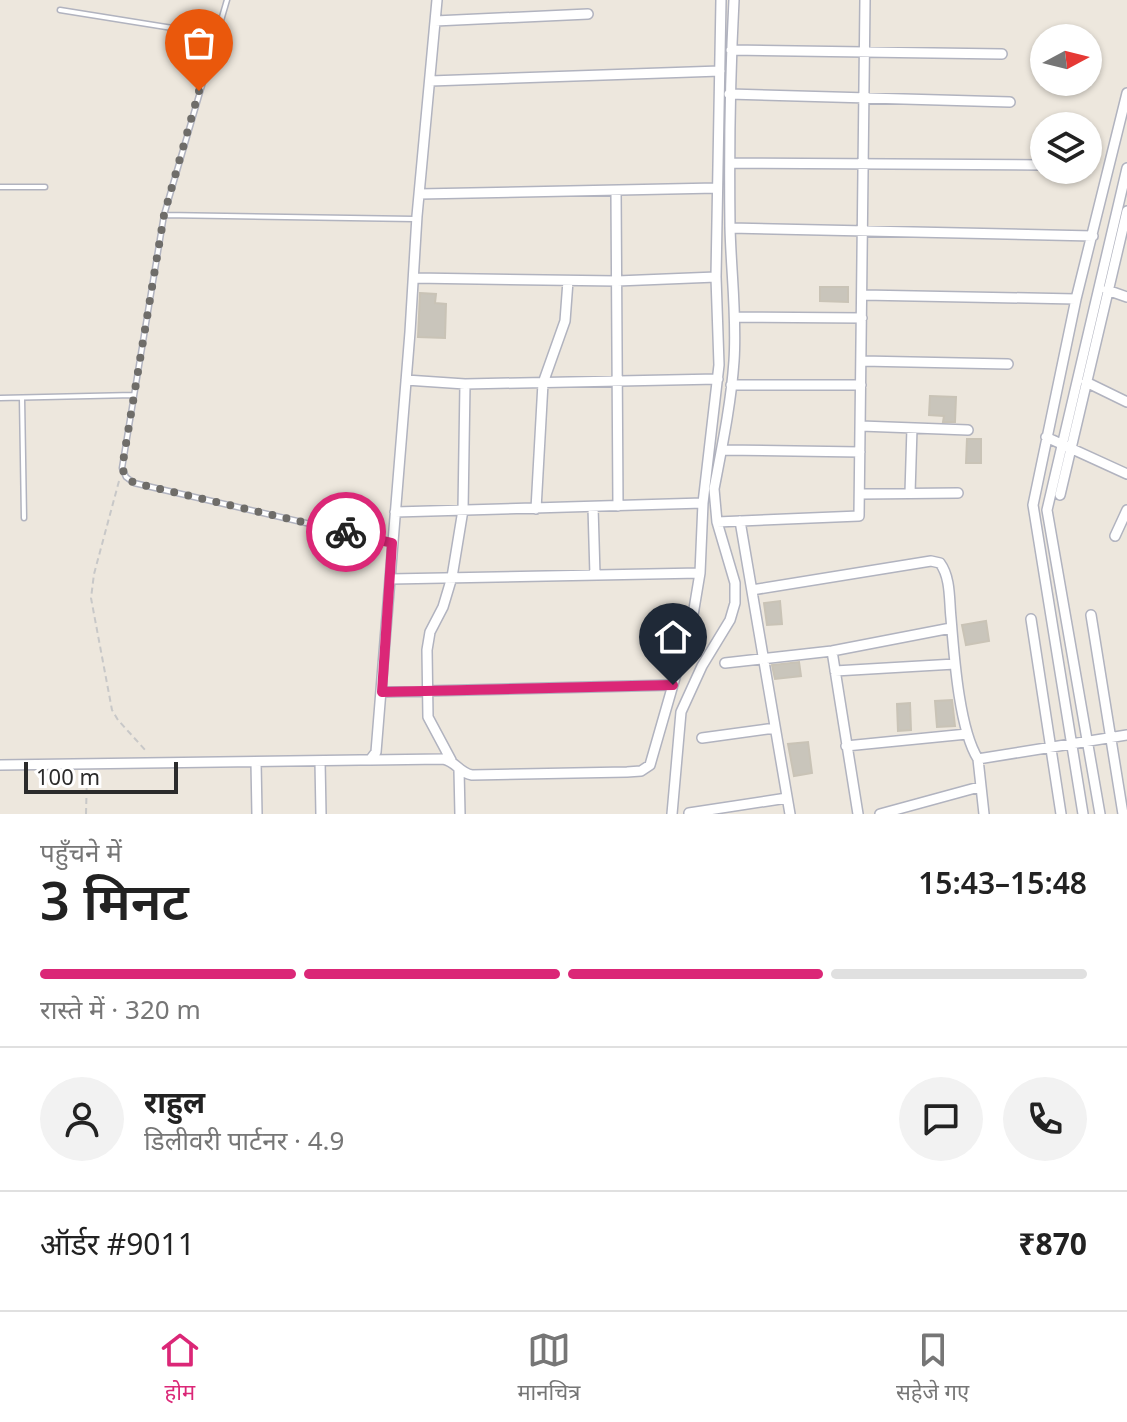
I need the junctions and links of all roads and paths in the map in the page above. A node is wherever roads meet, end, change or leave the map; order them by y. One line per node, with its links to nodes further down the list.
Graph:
1 (227, 0): 9 (lane)
2 (437, 0): 8 (street)
3 (721, 0): 13 (street)
4 (734, 0): 10 (street)
5 (865, 0): 11 (street)
6 (60, 10): 9 (lane)
7 (588, 14): 8 (street)
8 (435, 21): 14 (street)
9 (216, 35): 29 (lane)
10 (731, 50): 11 (street); 16 (street)
11 (865, 52): 12 (street); 17 (street)
12 (1002, 54)
13 (720, 71): 14 (street); 25 (street)
14 (430, 81): 27 (street)
15 (1127, 93): 33 (street)
16 (729, 94): 17 (street); 19 (street)
17 (865, 98): 18 (street); 20 (street)
18 (1010, 102)
19 (730, 163): 20 (street); 31 (street)
20 (864, 164): 21 (street); 32 (street)
21 (1030, 165)
22 (1127, 168): 62 (street)
23 (0, 187): 24 (lane)
24 (45, 187)
25 (717, 188): 26 (street); 34 (street)
26 (616, 191): 27 (street); 37 (street)
27 (419, 194): 30 (street)
28 (1127, 211): 38 (street)
29 (164, 215): 30 (lane); 54 (lane)
30 (417, 219): 35 (street)
31 (730, 228): 32 (street); 42 (street)
32 (863, 231): 33 (street); 39 (street)
33 (1093, 236): 41 (street)
34 (716, 277): 37 (street); 46 (street)
35 (414, 278): 36 (street); 47 (street)
36 (568, 281): 37 (street); 50 (street)
37 (617, 281): 48 (street)
38 (1107, 290): 40 (street); 49 (street)
39 (863, 295): 41 (street); 43 (street)
40 (1127, 297)
41 (1076, 299): 61 (street)
42 (736, 317): 43 (street); 52 (street)
43 (862, 318): 44 (street)
44 (862, 361): 45 (street); 53 (street)
45 (1008, 364)
46 (718, 379): 48 (street); 71 (street)
47 (406, 380): 51 (street); 77 (street)
48 (618, 381): 50 (street); 72 (street)
49 (1086, 382): 57 (street); 62 (street)
50 (543, 383): 51 (street); 74 (street)
51 (465, 384): 75 (street)
52 (731, 385): 53 (street); 63 (street)
53 (861, 385): 58 (street)
54 (134, 395): 56 (lane); 65 (lane)
55 (0, 398): 56 (lane)
56 (22, 398): 78 (lane)
57 (1127, 402)
58 (861, 426): 59 (street); 64 (street)
59 (912, 428): 60 (street); 67 (street)
60 (968, 430)
61 (1046, 437): 62 (street); 105 (street)
62 (1065, 445): 66 (street); 70 (street); 104 (street)
63 (722, 450): 64 (street); 80 (street)
64 (860, 452): 69 (street)
65 (122, 468): 82 (lane); 113 (path)
66 (1127, 474)
67 (910, 493): 68 (street); 69 (street)
68 (958, 493)
69 (860, 494): 79 (street)
70 (1060, 495)
71 (703, 503): 72 (street); 83 (street)
72 (618, 506): 73 (street)
73 (593, 507): 74 (street); 84 (street)
74 (536, 509): 75 (street)
75 (463, 510): 77 (street); 85 (street)
76 (1127, 510): 81 (street)
77 (395, 512): 82 (street)
78 (24, 518)
79 (740, 521): 80 (street); 87 (street)
80 (717, 522): 124 (street)
81 (1115, 536)
82 (392, 543): 86 (street)
83 (700, 573): 84 (street); 96 (street)
84 (595, 575): 85 (street)
85 (452, 577): 86 (street); 97 (street)
86 (390, 579): 98 (street)
87 (752, 590): 90 (street); 92 (street)
88 (1091, 615): 103 (street)
89 (1031, 619): 107 (street)
90 (951, 628): 91 (street); 94 (street)
91 (832, 651): 92 (street); 95 (street)
92 (763, 658): 93 (street); 99 (street)
93 (725, 663)
94 (955, 664): 95 (street); 100 (street)
95 (835, 671): 106 (street)
96 (673, 685): 97 (street); 116 (street)
97 (427, 691): 98 (street); 110 (street)
98 (382, 692): 109 (street)
99 (775, 728): 102 (street); 118 (street)
100 (967, 734): 106 (street); 108 (street)
101 (1127, 735): 103 (street)
102 (702, 738)
103 (1110, 738): 104 (street); 132 (street)
104 (1088, 742): 105 (street); 131 (street)
105 (1072, 744): 107 (street); 130 (street)
106 (846, 746): 126 (street)
107 (1050, 748): 108 (street); 129 (street)
108 (978, 759): 117 (street)
109 (370, 760): 110 (street); 111 (street)
110 (451, 760): 116 (street)
111 (320, 761): 112 (street); 122 (street)
112 (256, 762): 113 (street); 121 (street)
113 (158, 764): 115 (street)
114 (0, 765): 115 (street)
115 (87, 765): 120 (path)
116 (459, 770): 123 (street)
117 (979, 787): 127 (street); 128 (street)
118 (787, 798): 119 (street); 125 (street)
119 (689, 813)
120 (86, 814)
121 (257, 814)
122 (321, 814)
123 (460, 814)
124 (672, 814)
125 (790, 814)
126 (858, 814)
127 (880, 814)
128 (984, 814)
129 (1061, 814)
130 (1083, 814)
131 (1100, 814)
132 (1123, 814)

